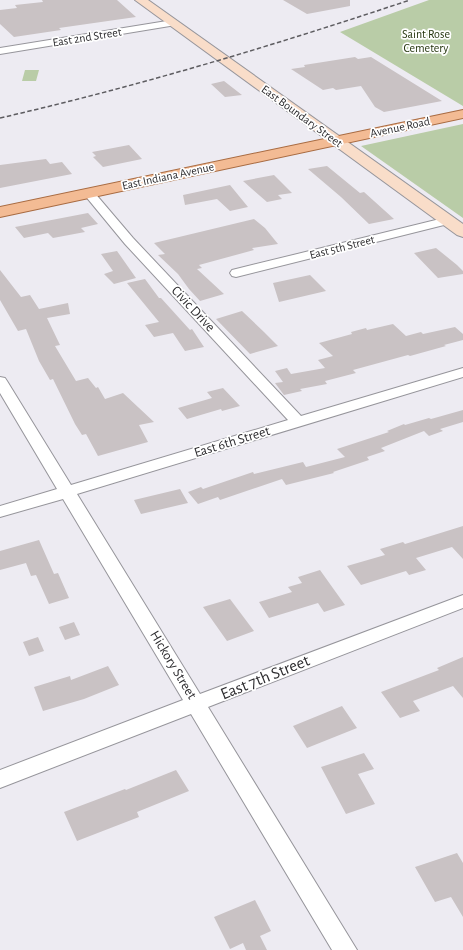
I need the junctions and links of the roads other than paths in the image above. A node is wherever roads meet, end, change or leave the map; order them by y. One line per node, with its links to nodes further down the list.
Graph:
1 (141, 0): 2 (street, East Boundary Street)
2 (173, 23): 3 (street, East 2nd Street); 5 (street, East Boundary Street)
3 (0, 51)
4 (463, 114): 5 (main road, Avenue Road)
5 (336, 141): 6 (main road, East Indiana Avenue); 8 (street, East Boundary Street)
6 (89, 193): 7 (main road, East Indiana Avenue); 13 (street, Civic Drive)
7 (0, 212)
8 (448, 221): 9 (street, East Boundary Street); 10 (street, East 5th Street)
9 (463, 232)
10 (236, 273)
11 (463, 372): 13 (street, East 6th Street)
12 (0, 381): 14 (street, Hickory Street)
13 (298, 422): 14 (street, East 6th Street)
14 (68, 491): 15 (street, East 6th Street); 17 (street, Hickory Street)
15 (0, 512)
16 (463, 601): 17 (street, East 7th Street)
17 (196, 704): 18 (street, East 7th Street); 19 (street, Hickory Street)
18 (0, 779)
19 (345, 950)

